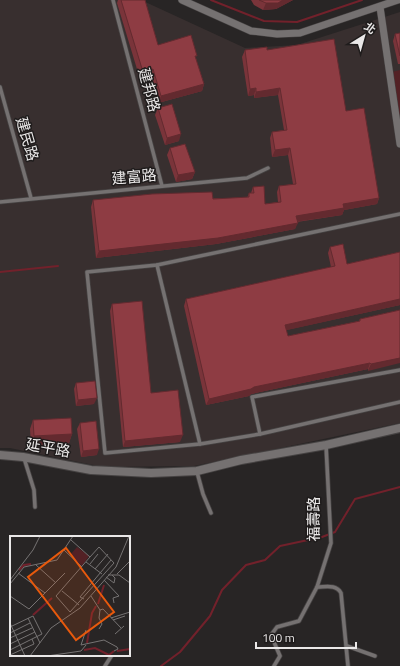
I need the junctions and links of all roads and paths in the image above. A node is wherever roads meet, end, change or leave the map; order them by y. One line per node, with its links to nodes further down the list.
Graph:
1 (113, 0): 8 (lane, 建邦路)
2 (182, 0): 4 (street)
3 (398, 0): 4 (street)
4 (380, 7): 6 (street)
5 (0, 87): 9 (lane, 建民路)
6 (400, 144)
7 (268, 168): 8 (lane, 建富路)
8 (162, 186): 9 (lane, 建富路)
9 (31, 198): 10 (lane, 建富路)
10 (0, 202)
11 (400, 214): 12 (lane)
12 (157, 265): 17 (lane); 17 (lane)
13 (400, 370): 16 (lane)
14 (400, 402): 16 (lane)
15 (400, 428): 18 (street)
16 (260, 434): 17 (lane)
17 (200, 444)
18 (326, 445): 21 (street); 24 (lane, 福壽路)
19 (0, 455): 20 (street, 延平路)
20 (23, 457): 21 (street, 延平路); 22 (lane)
21 (197, 471): 23 (lane)
22 (35, 507)
23 (211, 513)
24 (317, 587): 25 (lane); 29 (lane, 福壽路)
25 (347, 646): 27 (lane); 30 (lane)
26 (111, 656): 28 (lane)
27 (375, 656)
28 (106, 666)
29 (274, 666)
30 (348, 666)

